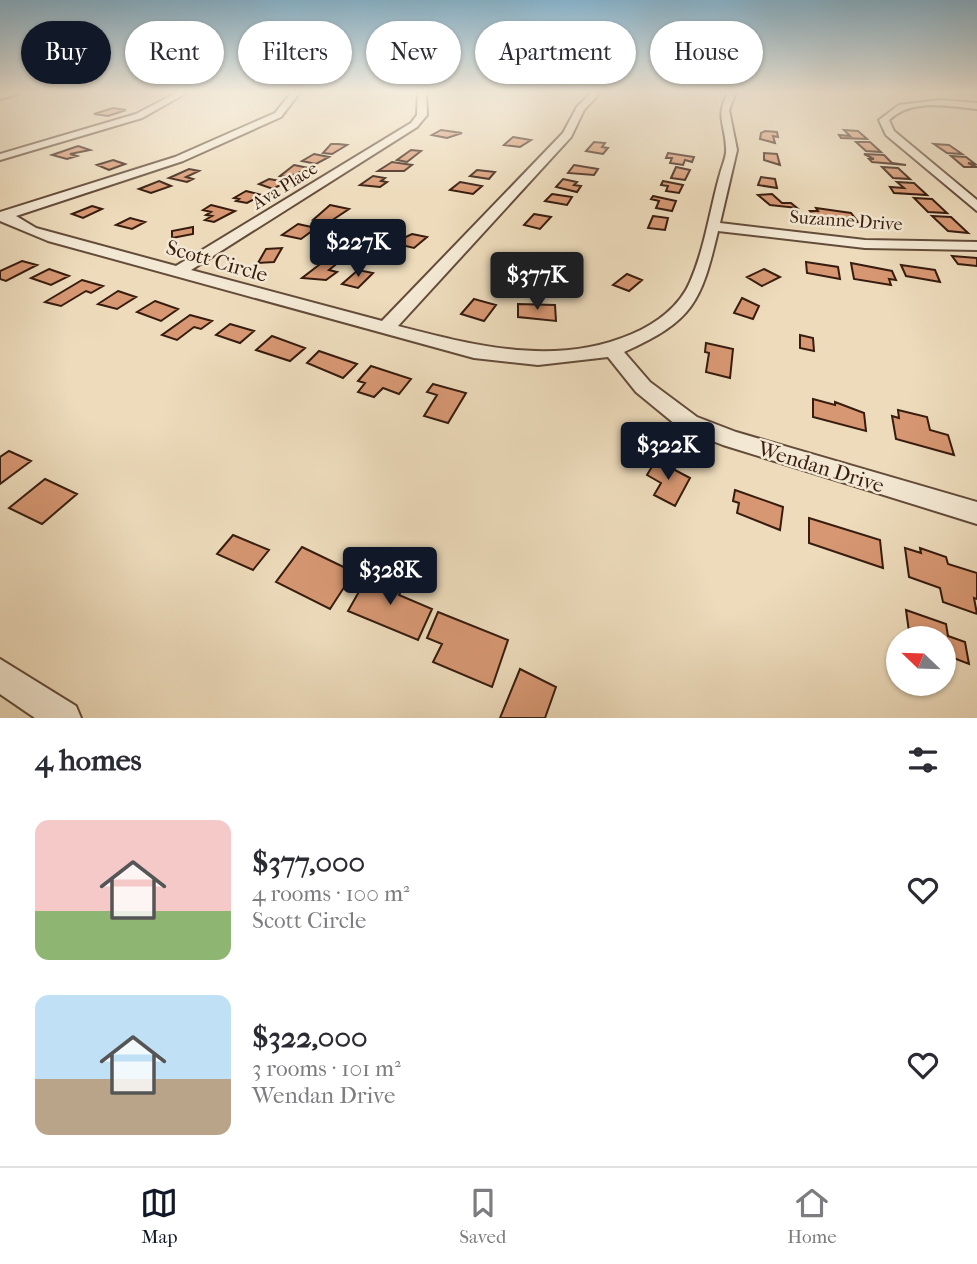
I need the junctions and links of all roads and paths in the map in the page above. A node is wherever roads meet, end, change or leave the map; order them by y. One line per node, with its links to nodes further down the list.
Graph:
1 (107, 126): 7 (street)
2 (254, 126): 9 (street)
3 (413, 126): 12 (street, Ava Place)
4 (572, 126): 13 (street)
5 (727, 126): 10 (street, Scott Circle)
6 (886, 126): 8 (street)
7 (0, 157)
8 (977, 207)
9 (3, 216): 12 (street, Scott Circle)
10 (712, 226): 11 (street, Suzanne Drive); 14 (street, Scott Circle)
11 (977, 246)
12 (179, 271): 13 (street, Scott Circle)
13 (385, 329): 14 (street, Scott Circle)
14 (612, 350): 15 (street, Wendan Drive)
15 (977, 513)
16 (0, 675): 17 (street)
17 (64, 718)

